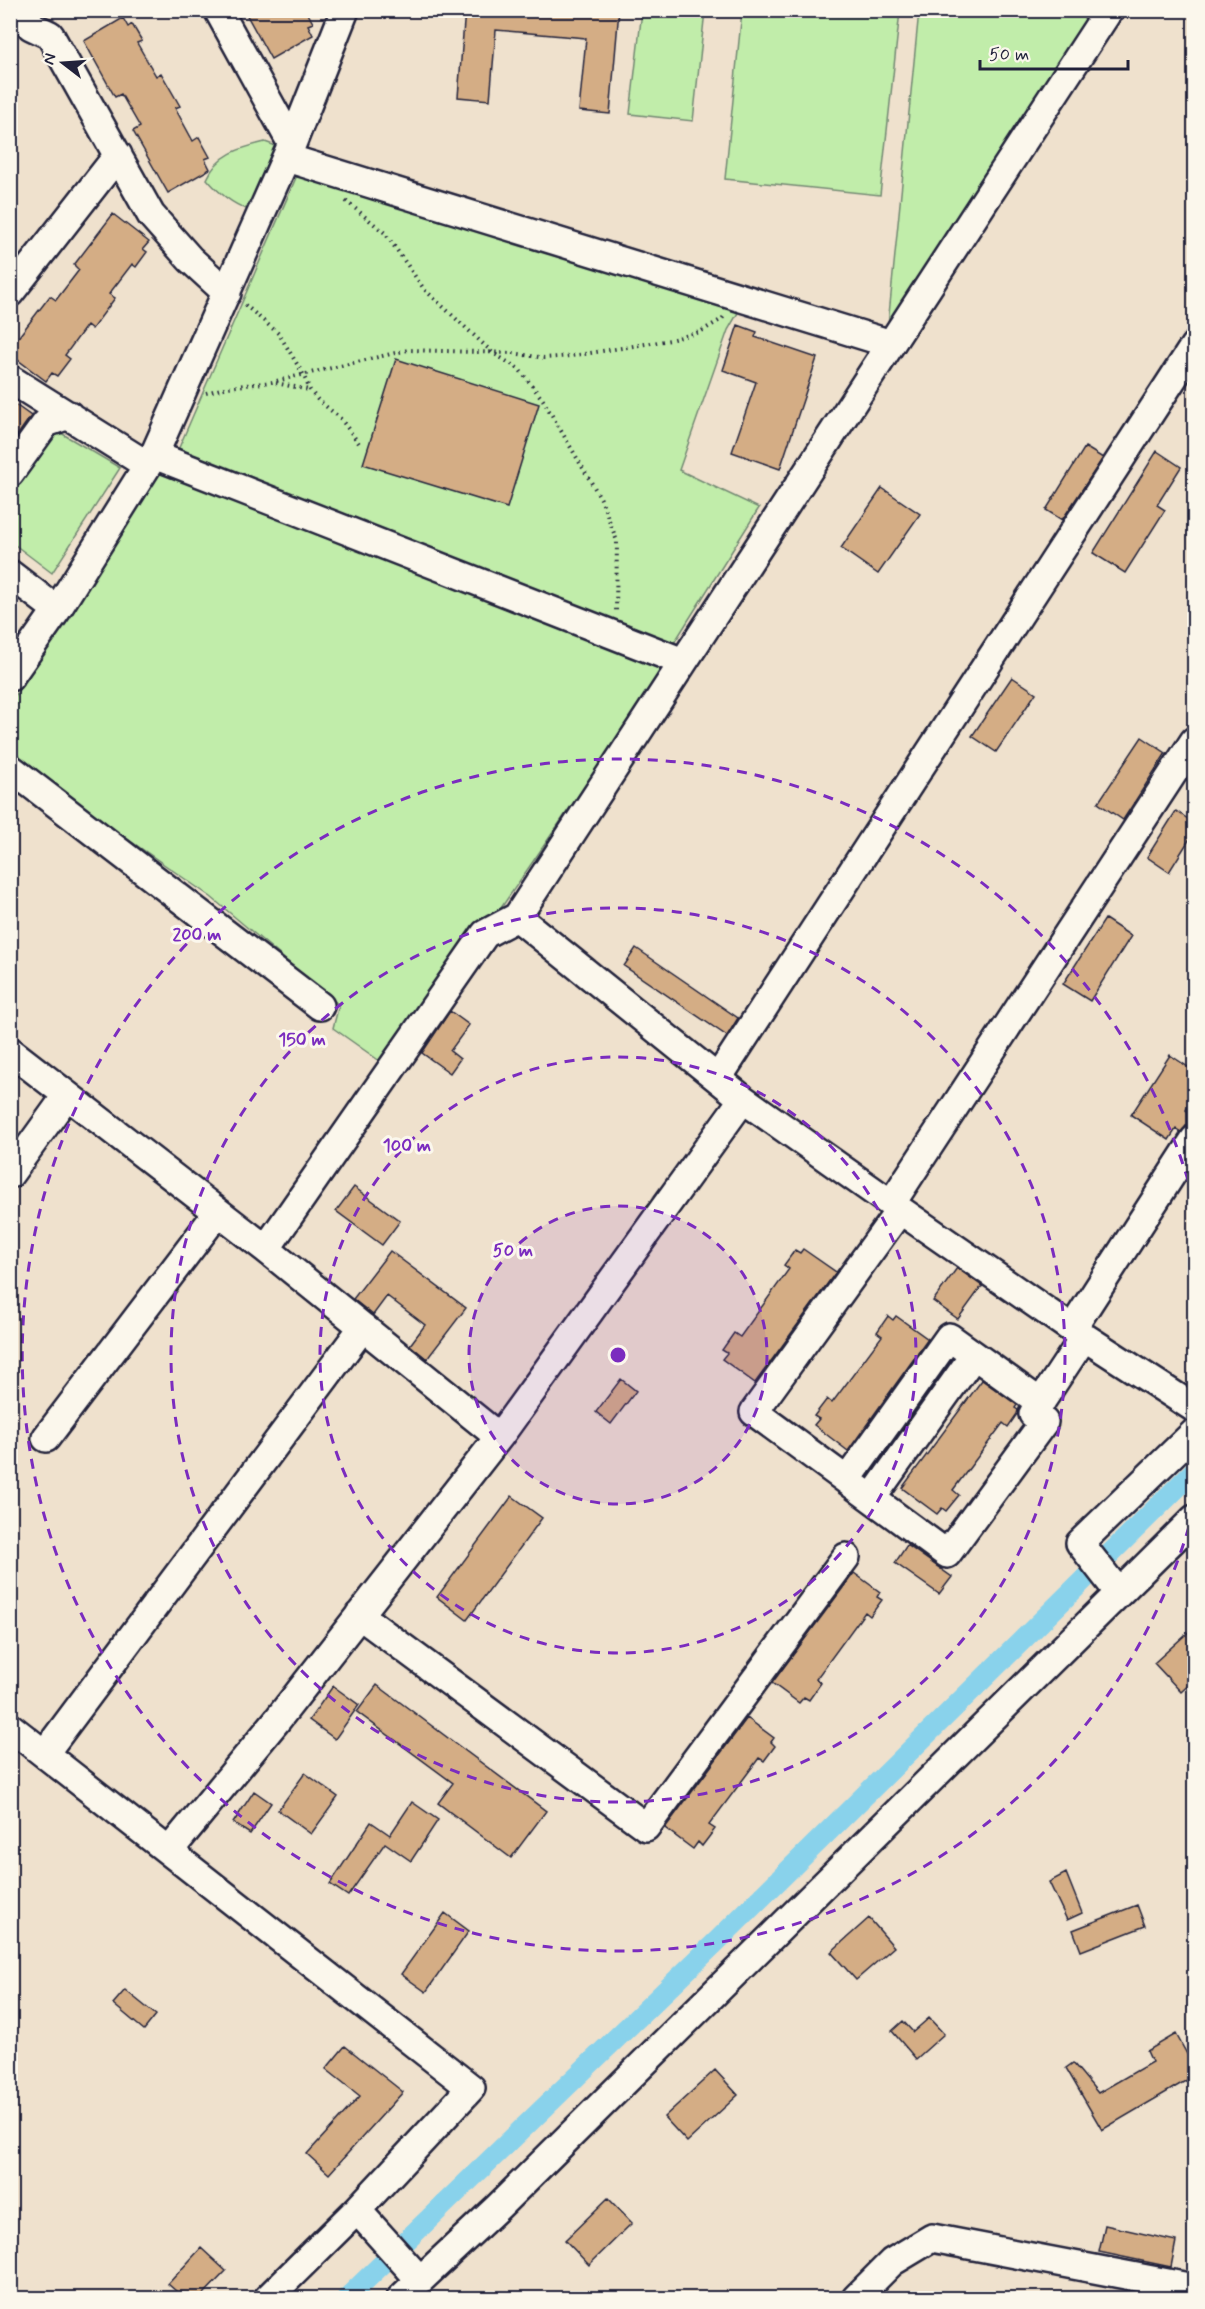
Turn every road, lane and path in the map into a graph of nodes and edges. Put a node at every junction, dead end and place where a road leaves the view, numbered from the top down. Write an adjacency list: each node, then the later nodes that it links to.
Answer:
1 (24, 10): 6 (street)
2 (218, 10): 5 (street)
3 (1109, 10): 11 (street)
4 (340, 15): 5 (street)
5 (289, 151): 7 (street); 9 (street)
6 (118, 155): 8 (street); 9 (street)
7 (323, 169): 10 (street); 13 (path)
8 (10, 293)
9 (226, 293): 14 (path); 18 (street)
10 (738, 297): 11 (street); 13 (path)
11 (891, 344): 26 (street)
12 (1194, 346): 33 (street)
13 (494, 353): 14 (path); 25 (path)
14 (303, 374): 16 (path); 17 (path)
15 (10, 378): 19 (street)
16 (272, 382): 17 (path); 18 (path)
17 (310, 390): 20 (path)
18 (179, 400): 21 (street)
19 (69, 415): 21 (street); 22 (street)
20 (361, 446)
21 (151, 460): 24 (street); 25 (street)
22 (10, 473)
23 (10, 574): 24 (street)
24 (57, 610): 27 (street)
25 (623, 639): 26 (street)
26 (683, 662): 30 (street)
27 (10, 677)
28 (1194, 741): 38 (street)
29 (10, 768): 31 (street)
30 (517, 918): 33 (street); 40 (street)
31 (320, 1006)
32 (10, 1051): 34 (street)
33 (718, 1078): 35 (street)
34 (67, 1095): 37 (street); 39 (street)
35 (743, 1099): 38 (street); 47 (street)
36 (1194, 1140): 42 (street)
37 (10, 1174)
38 (896, 1207): 42 (street); 49 (street)
39 (218, 1212): 40 (street); 48 (street)
40 (266, 1249): 41 (street)
41 (363, 1327): 47 (street); 56 (street)
42 (1078, 1333): 44 (street); 45 (street)
43 (974, 1354): 44 (street); 49 (street); 50 (street)
44 (1041, 1403): 50 (street)
45 (1194, 1408)
46 (1194, 1433): 53 (street)
47 (499, 1437): 54 (street)
48 (46, 1438)
49 (847, 1480): 50 (street)
50 (872, 1498)
51 (1190, 1527): 53 (street)
52 (836, 1557): 54 (street)
53 (1119, 1593): 59 (street)
54 (359, 1615): 57 (street)
55 (10, 1727): 56 (street)
56 (45, 1753): 57 (street)
57 (170, 1851): 58 (street)
58 (357, 2210): 59 (street); 61 (street)
59 (420, 2280): 62 (street)
60 (1194, 2288): 63 (street)
61 (268, 2298)
62 (401, 2298)
63 (856, 2298)

